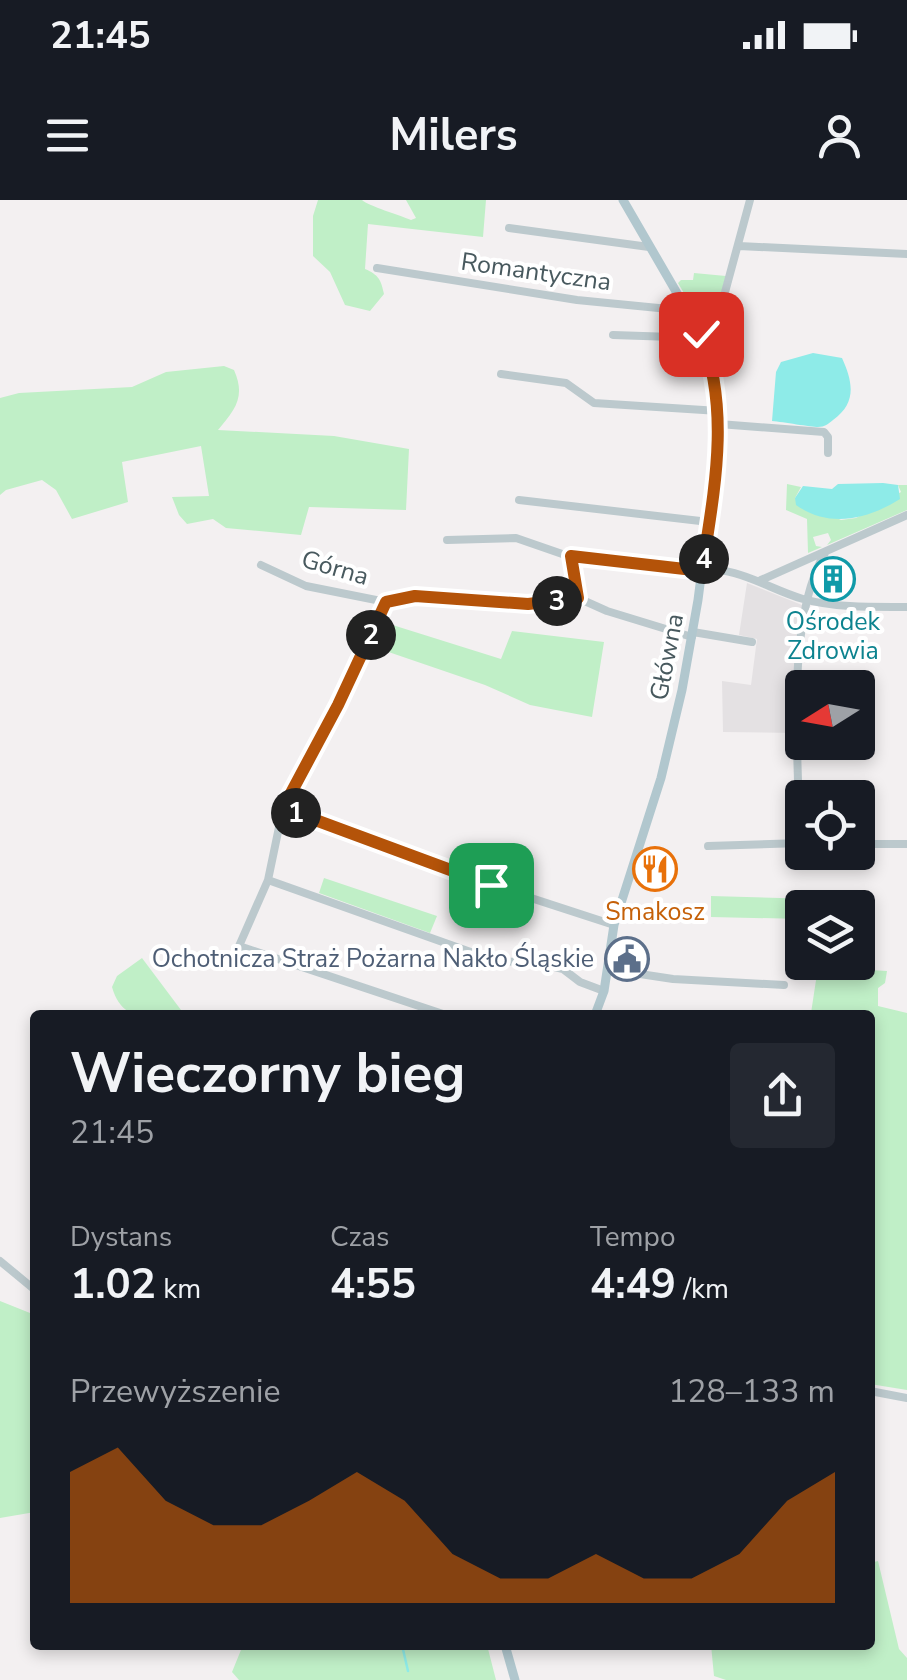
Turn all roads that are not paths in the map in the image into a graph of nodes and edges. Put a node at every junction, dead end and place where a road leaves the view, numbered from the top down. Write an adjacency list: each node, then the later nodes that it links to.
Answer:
1 (623, 200): 5 (main road, Główna)
2 (750, 200): 4 (street)
3 (510, 228): 5 (street)
4 (739, 246): 6 (street); 10 (street)
5 (650, 247): 8 (main road, Główna)
6 (907, 254)
7 (378, 268): 8 (street, Romantyczna)
8 (689, 311): 10 (main road, Główna)
9 (613, 334): 10 (street)
10 (703, 338): 12 (main road, Główna)
11 (501, 374): 12 (street)
12 (720, 411): 13 (main road, Główna)
13 (719, 424): 14 (street); 17 (main road, Główna)
14 (828, 453)
15 (519, 500): 17 (street)
16 (907, 515): 19 (street)
17 (709, 522): 22 (main road, Główna)
18 (447, 540): 20 (street)
19 (825, 553): 23 (street); 25 (street)
20 (571, 556): 22 (street); 24 (street)
21 (261, 565): 26 (street, Górna)
22 (702, 571): 23 (street); 28 (main road, Główna)
23 (761, 580): 25 (street)
24 (578, 598): 26 (street, Górna); 28 (street, Górna)
25 (807, 600): 27 (street); 30 (street)
26 (386, 602): 31 (street)
27 (907, 607)
28 (693, 635): 29 (street, Górna); 37 (main road, Główna)
29 (752, 642)
30 (800, 780)
31 (283, 808): 36 (street); 37 (street)
32 (785, 844): 35 (street)
33 (875, 844): 34 (street)
34 (907, 844)
35 (708, 846)
36 (268, 880): 40 (street); 41 (street)
37 (614, 925): 38 (main road, Główna)
38 (607, 969): 39 (street); 40 (main road, Główna)
39 (784, 985)
40 (604, 991): 42 (main road, Główna)
41 (431, 1010)
42 (598, 1010)
43 (0, 1261): 44 (street)
44 (30, 1286)
45 (875, 1392): 46 (street)
46 (907, 1398)
47 (506, 1650): 48 (main road)
48 (515, 1680)

